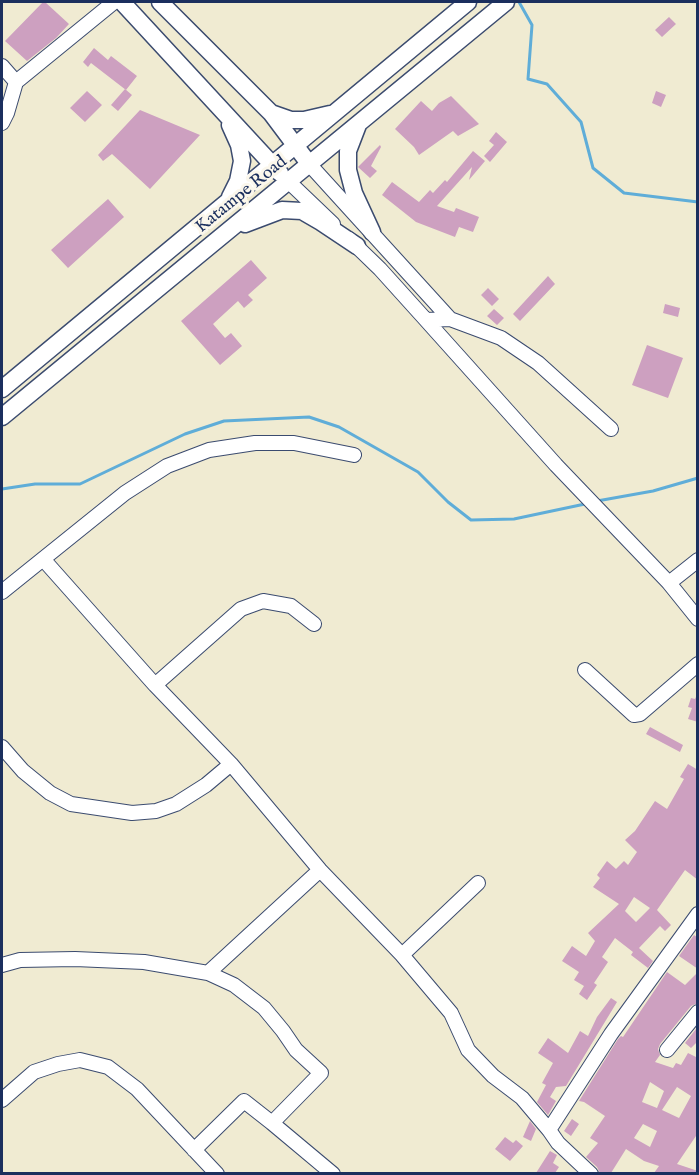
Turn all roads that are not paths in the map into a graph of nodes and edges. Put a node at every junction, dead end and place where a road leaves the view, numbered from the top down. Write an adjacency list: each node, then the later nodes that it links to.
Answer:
1 (114, 2): 7 (street)
2 (122, 2): 8 (main road)
3 (160, 2): 9 (main road)
4 (468, 2): 10 (main road, Katampe Road)
5 (506, 2): 12 (main road, Katampe Road)
6 (2, 66): 7 (street)
7 (16, 82): 11 (street)
8 (218, 104): 14 (main road); 17 (main road)
9 (271, 113): 10 (main road); 13 (main road)
10 (334, 113): 13 (main road, Katampe Road)
11 (2, 123)
12 (358, 124): 15 (main road, Katampe Road); 19 (main road)
13 (295, 146): 14 (main road, Katampe Road); 15 (main road)
14 (273, 165): 16 (main road); 17 (main road, Katampe Road)
15 (310, 165): 16 (main road, Katampe Road); 19 (street)
16 (289, 182): 18 (main road, Katampe Road); 20 (street)
17 (227, 203): 23 (main road, Katampe Road)
18 (230, 230): 20 (main road); 24 (main road, Katampe Road)
19 (372, 232): 21 (street)
20 (357, 246): 22 (street)
21 (450, 319): 22 (street); 25 (street)
22 (426, 320): 29 (street)
23 (2, 389)
24 (2, 417)
25 (611, 429)
26 (354, 455): 27 (street)
27 (43, 559): 30 (street); 35 (street)
28 (698, 560): 29 (street)
29 (669, 583): 31 (street)
30 (2, 592)
31 (698, 619)
32 (314, 624): 35 (street)
33 (698, 664): 34 (street)
34 (585, 670)
35 (155, 685): 37 (street)
36 (2, 747): 37 (street)
37 (231, 764): 38 (street)
38 (320, 870): 41 (street); 43 (street)
39 (478, 884): 41 (street)
40 (698, 914): 48 (street)
41 (402, 955): 48 (street)
42 (2, 965): 43 (street)
43 (208, 973): 47 (street)
44 (698, 1012): 45 (street)
45 (668, 1050)
46 (2, 1100): 49 (street)
47 (272, 1123): 49 (street); 51 (street)
48 (549, 1130): 52 (street)
49 (194, 1150): 50 (street)
50 (217, 1173)
51 (333, 1173)
52 (591, 1173)

